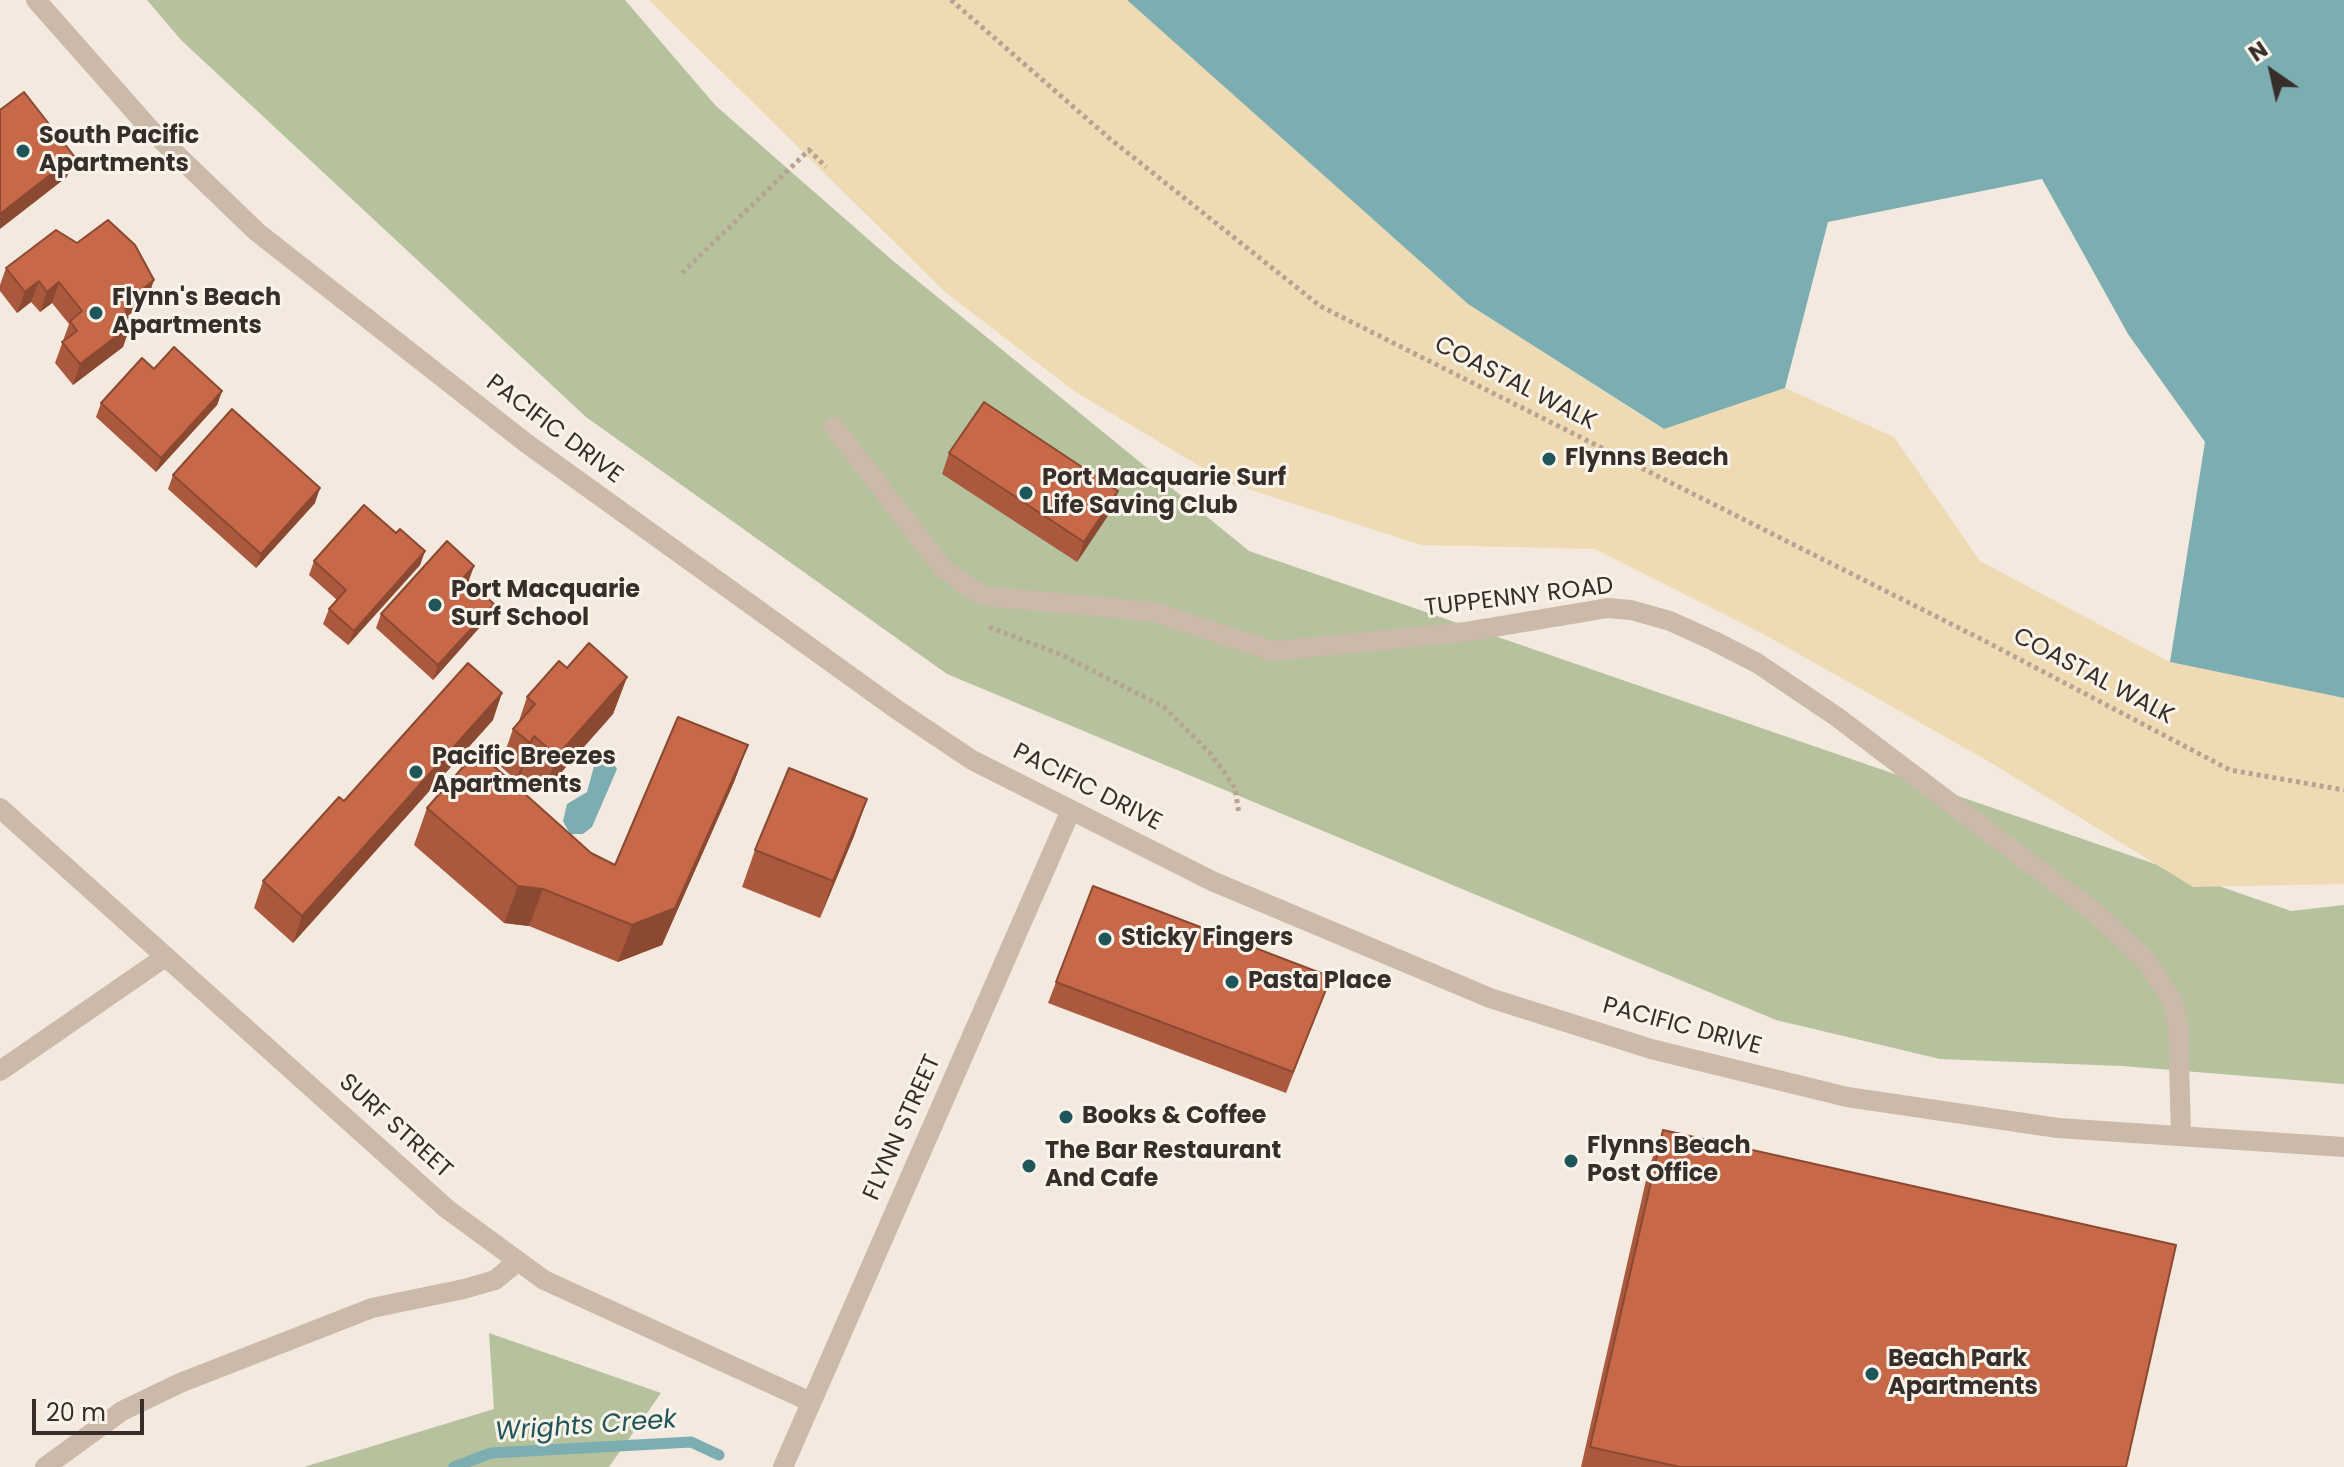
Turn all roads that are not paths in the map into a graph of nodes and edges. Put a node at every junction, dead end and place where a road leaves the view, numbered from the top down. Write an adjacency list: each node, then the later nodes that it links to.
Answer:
1 (36, 0): 4 (street, PACIFIC DRIVE)
2 (834, 427): 7 (street, TUPPENNY ROAD)
3 (0, 808): 5 (street, SURF STREET)
4 (1071, 810): 7 (street, PACIFIC DRIVE); 10 (street, FLYNN STREET)
5 (165, 957): 6 (street); 9 (street, SURF STREET)
6 (0, 1071)
7 (2181, 1135): 8 (street, PACIFIC DRIVE)
8 (2344, 1147)
9 (517, 1262): 10 (street, SURF STREET); 11 (street)
10 (811, 1402): 12 (street, FLYNN STREET)
11 (45, 1467)
12 (783, 1467)

